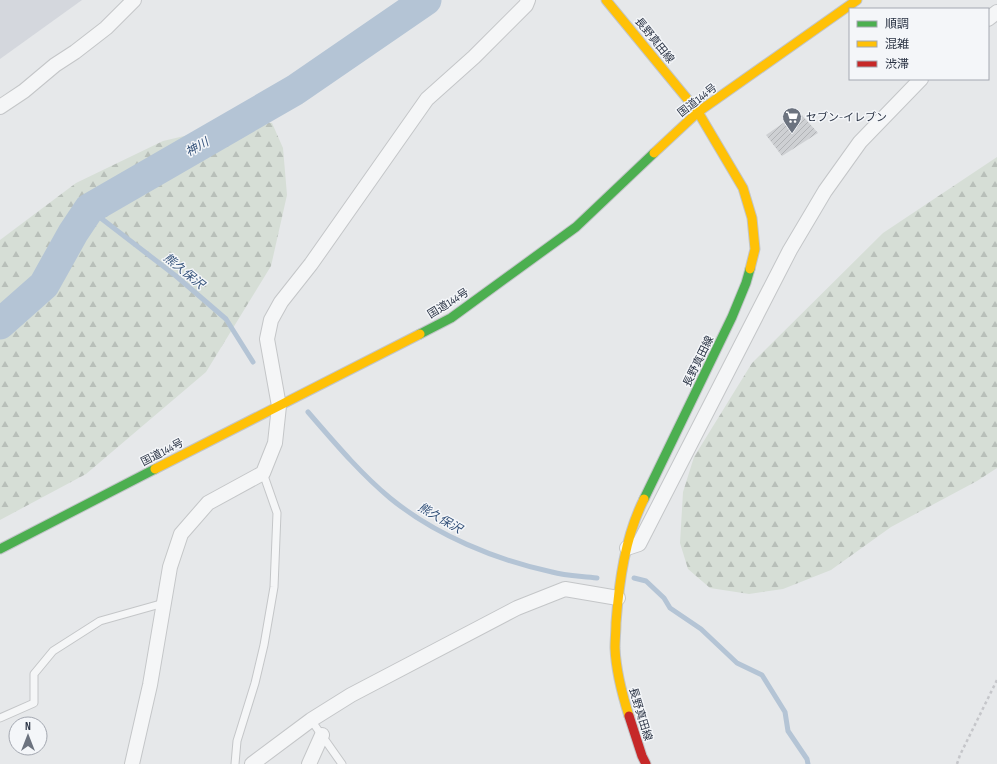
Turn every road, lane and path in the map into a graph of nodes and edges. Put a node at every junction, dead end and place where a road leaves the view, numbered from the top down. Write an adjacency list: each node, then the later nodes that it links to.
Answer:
1 (134, 0): 8 (street)
2 (528, 0): 10 (street)
3 (606, 0): 9 (main road, 長野真田線)
4 (857, 0): 9 (main road, 国道144号)
5 (997, 12): 6 (street)
6 (989, 18)
7 (920, 80): 12 (street)
8 (0, 108)
9 (698, 112): 10 (main road, 国道144号); 12 (main road, 長野真田線)
10 (279, 406): 11 (street); 13 (main road, 国道144号)
11 (263, 473): 15 (street); 21 (lane)
12 (626, 548): 14 (main road, 長野真田線)
13 (0, 549)
14 (618, 598): 18 (street); 25 (main road, 長野真田線)
15 (164, 603): 17 (lane); 20 (street)
16 (997, 680): 26 (path)
17 (0, 718)
18 (311, 720): 19 (lane); 22 (street)
19 (322, 735): 23 (street); 24 (lane)
20 (132, 764)
21 (235, 764)
22 (252, 764)
23 (309, 764)
24 (342, 764)
25 (646, 764)
26 (957, 764)

